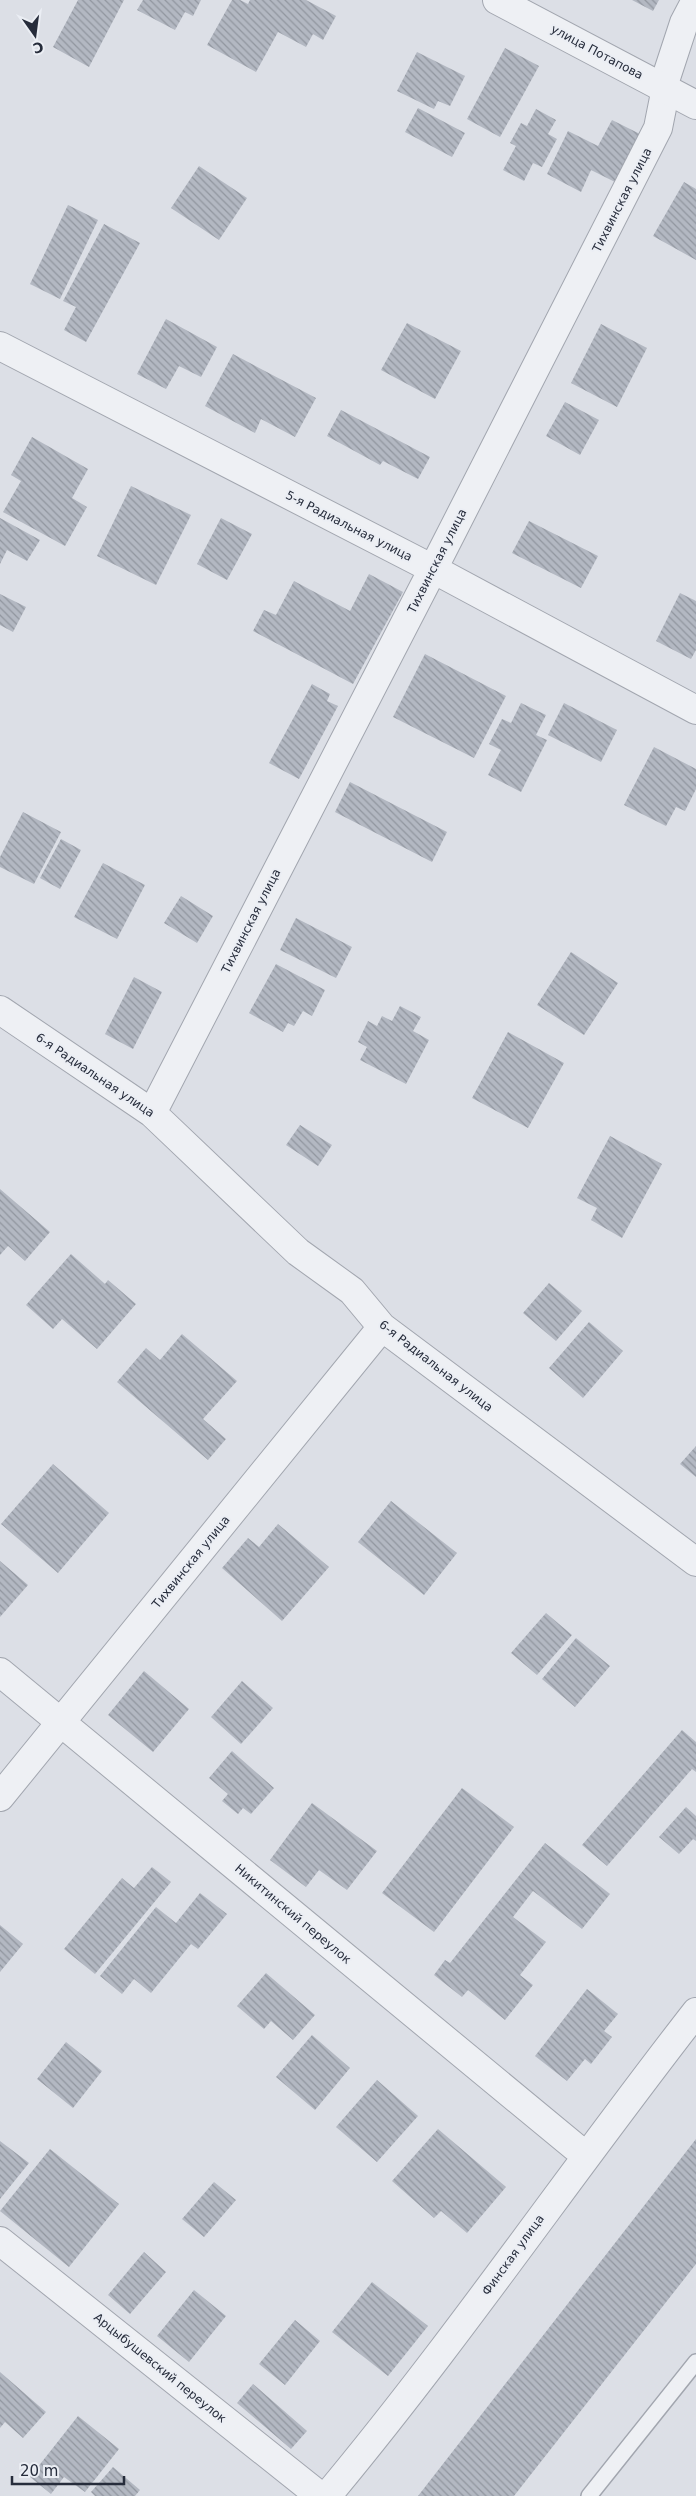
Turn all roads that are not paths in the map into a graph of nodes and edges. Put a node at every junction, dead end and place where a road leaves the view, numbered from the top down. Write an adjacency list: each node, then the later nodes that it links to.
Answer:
1 (497, 0): 3 (street, улица Потапова)
2 (696, 0): 3 (street, Тихвинская улица)
3 (663, 87): 4 (street, улица Потапова); 6 (street, Тихвинская улица)
4 (696, 105)
5 (0, 346): 6 (street, 5-я Радиальная улица)
6 (433, 569): 7 (street, 5-я Радиальная улица); 9 (street, Тихвинская улица)
7 (696, 710)
8 (0, 1010): 9 (street, 6-я Радиальная улица)
9 (152, 1112): 10 (street, 6-я Радиальная улица)
10 (382, 1327): 11 (street, 6-я Радиальная улица); 13 (street, Тихвинская улица)
11 (696, 1562)
12 (0, 1672): 13 (street, Никитинский переулок)
13 (61, 1722): 14 (street, Тихвинская улица); 16 (street, Никитинский переулок)
14 (0, 1797)
15 (696, 2012): 16 (street, Финская улица)
16 (586, 2156): 20 (street, Финская улица)
17 (0, 2241): 19 (street, Арцыбушевский переулок)
18 (696, 2362): 21 (lane)
19 (320, 2496)
20 (327, 2496)
21 (589, 2496)

